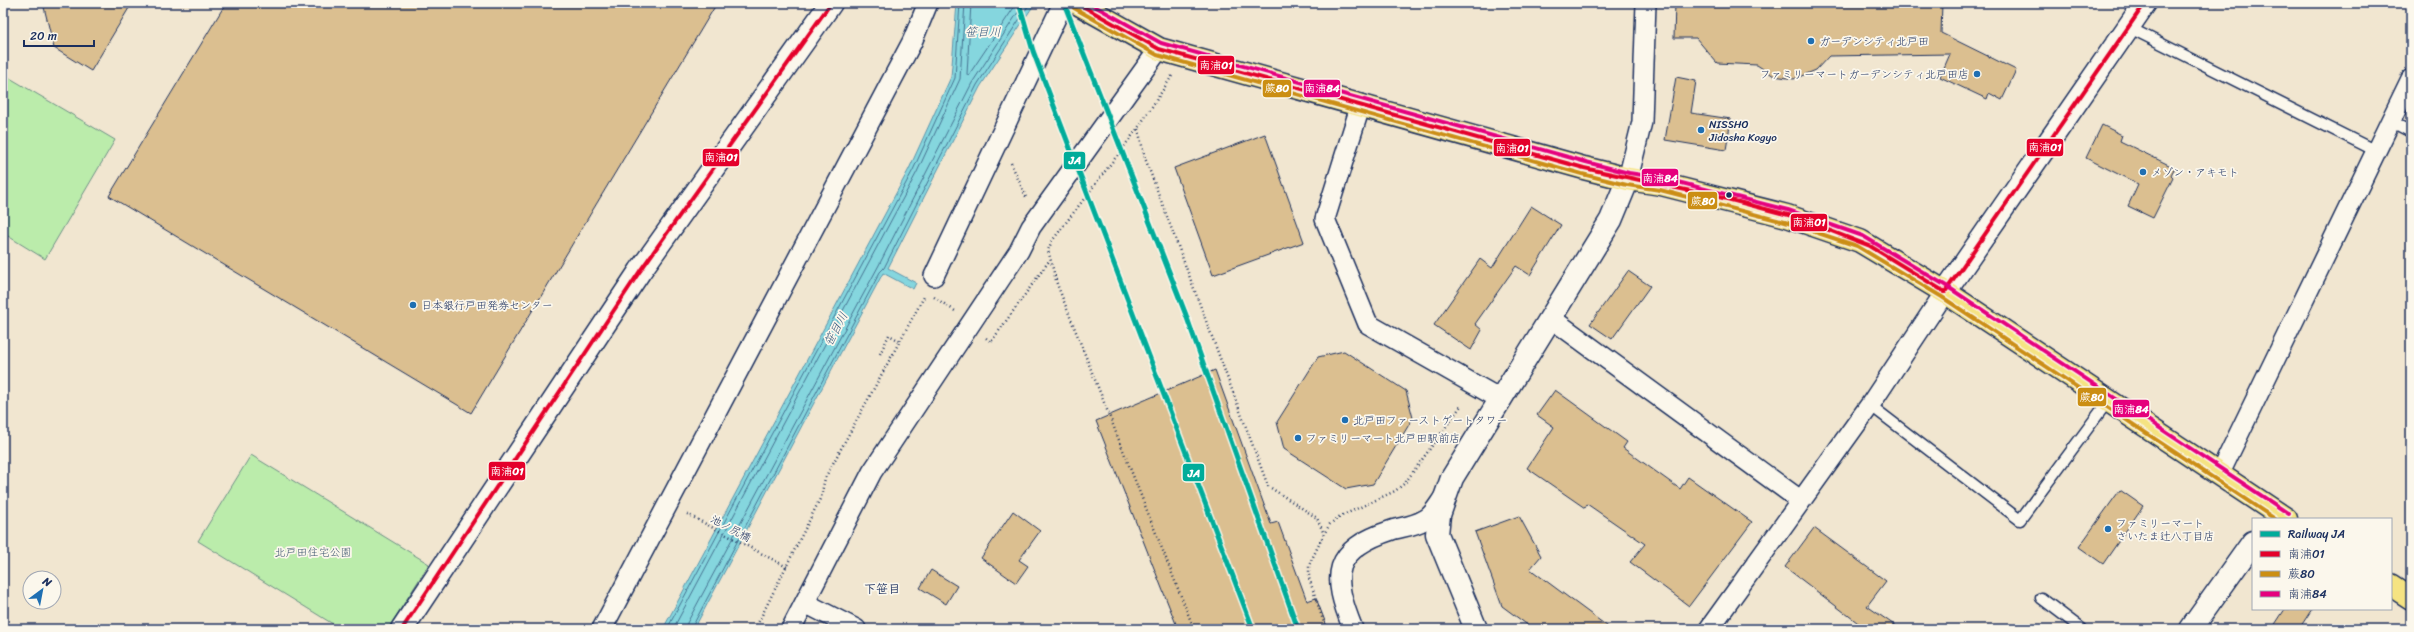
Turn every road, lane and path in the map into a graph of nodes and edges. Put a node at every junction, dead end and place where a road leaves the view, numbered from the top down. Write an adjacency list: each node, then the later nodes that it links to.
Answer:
1 (831, 3): 42 (street)
2 (928, 3): 43 (street)
3 (1063, 3): 15 (street)
4 (1077, 3): 8 (main road)
5 (1646, 3): 17 (street)
6 (2145, 3): 7 (street)
7 (2130, 28): 16 (lane); 21 (street)
8 (1159, 49): 11 (main road); 23 (street)
9 (1175, 72): 13 (path)
10 (2411, 79): 12 (street)
11 (1361, 104): 17 (main road); 26 (street)
12 (2390, 121): 14 (lane); 16 (street)
13 (1138, 128): 19 (path); 35 (path)
14 (2411, 132)
15 (999, 138): 18 (path); 20 (street)
16 (2376, 151): 30 (street)
17 (1628, 179): 21 (main road); 22 (street)
18 (1027, 199)
19 (1049, 261): 23 (path); 47 (path)
20 (934, 276)
21 (1945, 292): 27 (main road); 28 (street)
22 (1552, 319): 26 (street); 32 (street)
23 (970, 324): 24 (path); 41 (street)
24 (900, 341): 25 (path); 37 (path)
25 (880, 354)
26 (1500, 399): 31 (street)
27 (2108, 401): 28 (lane); 30 (main road)
28 (1870, 405): 32 (street)
29 (1461, 406): 35 (path)
30 (2218, 475): 34 (main road)
31 (1445, 496): 49 (street); 50 (street)
32 (1800, 500): 51 (street)
33 (680, 510): 37 (path, 池ノ尻橋)
34 (2277, 516)
35 (1324, 534): 48 (path)
36 (2252, 543): 53 (street)
37 (787, 568): 44 (path)
38 (2392, 586): 40 (main road)
39 (2040, 598): 52 (lane)
40 (2411, 598)
41 (805, 603): 45 (street); 46 (street)
42 (402, 629)
43 (602, 629)
44 (755, 629)
45 (791, 629)
46 (856, 629)
47 (1194, 629)
48 (1326, 629)
49 (1353, 629)
50 (1476, 629)
51 (1709, 629)
52 (2082, 629)
53 (2192, 629)

